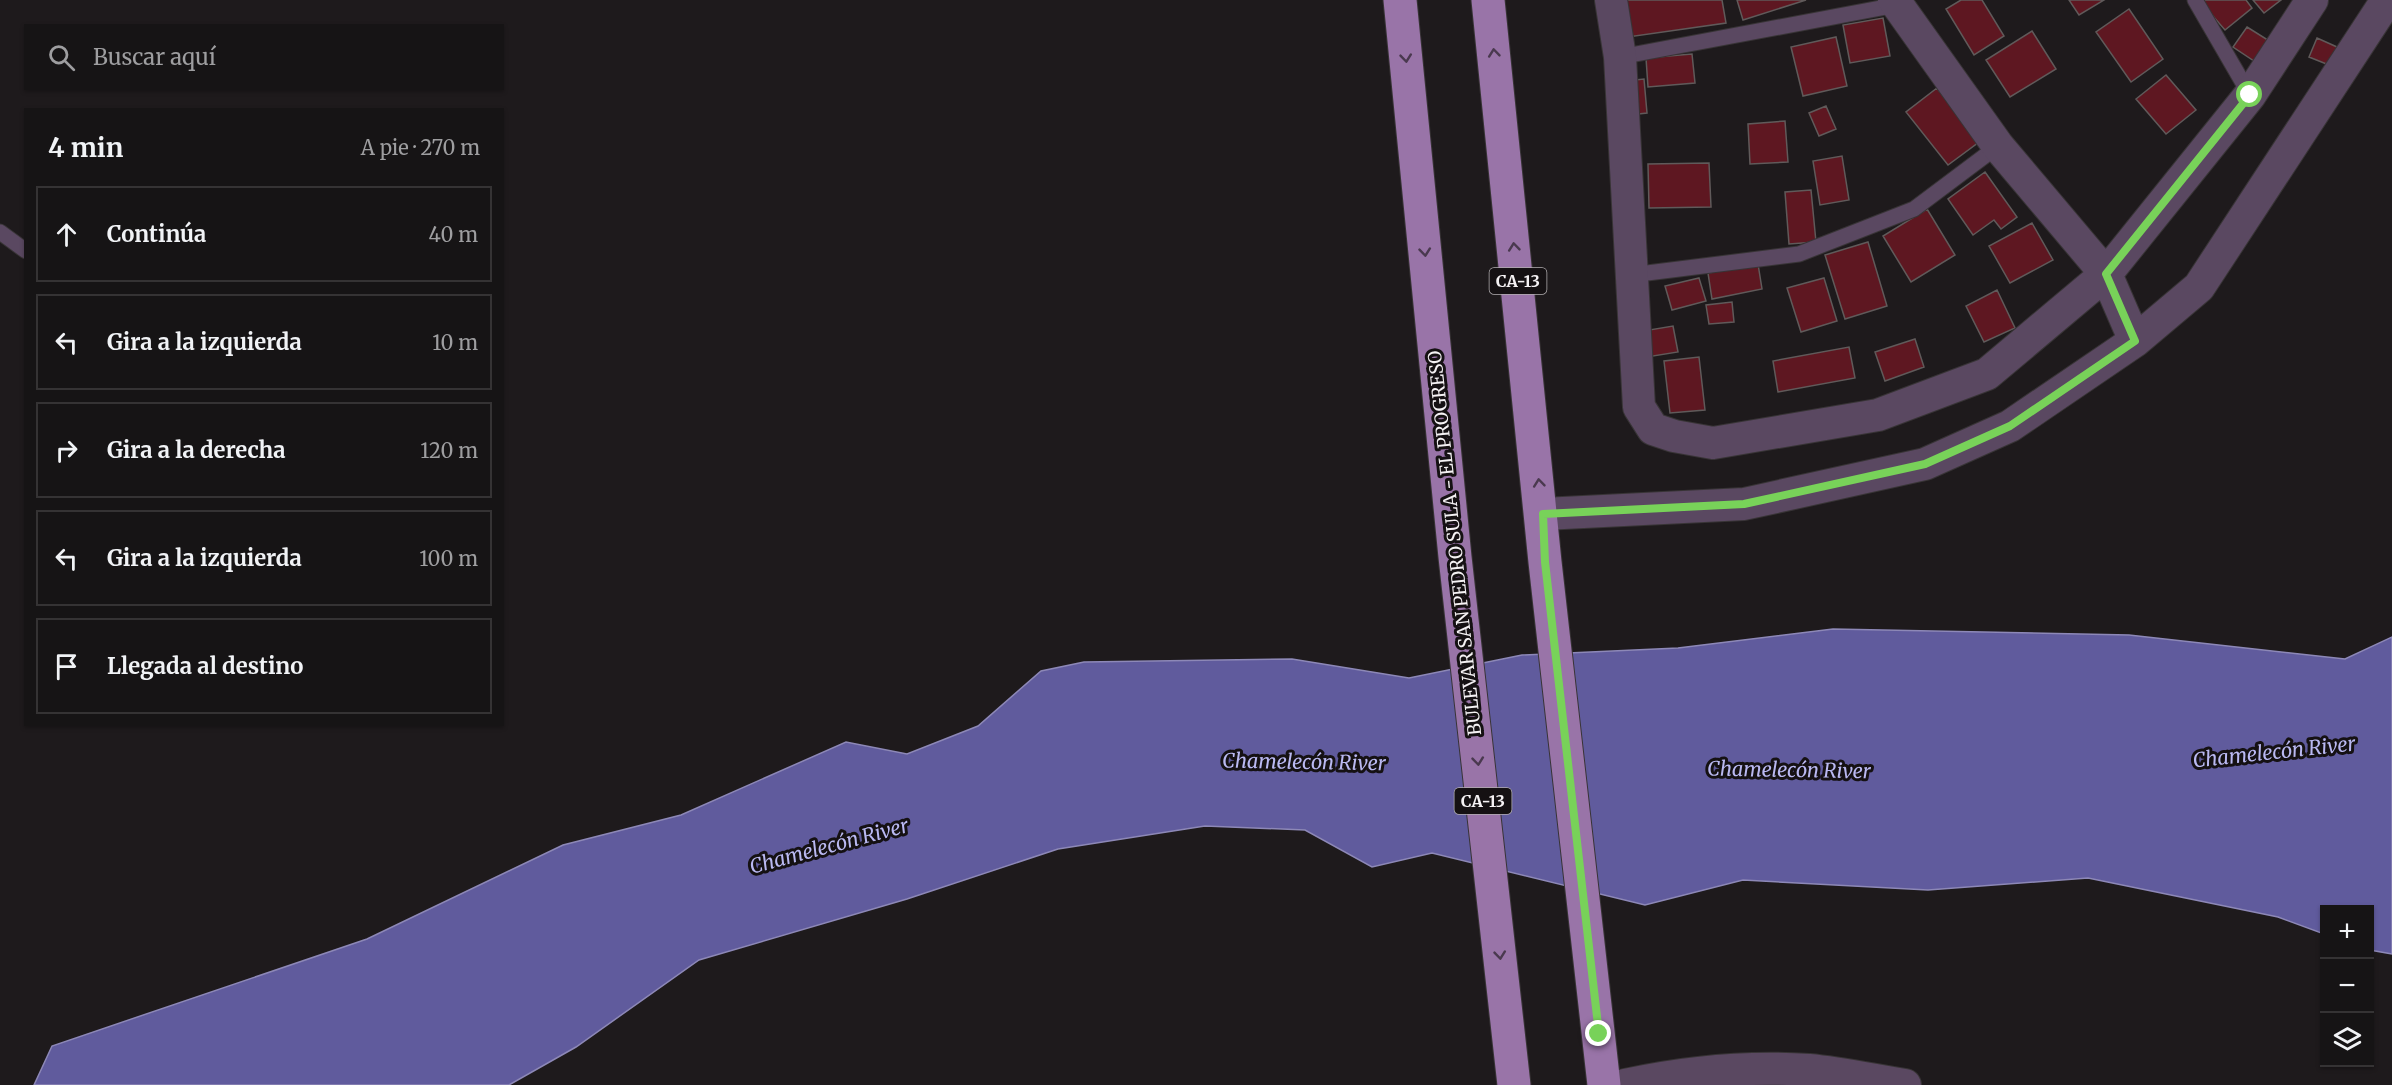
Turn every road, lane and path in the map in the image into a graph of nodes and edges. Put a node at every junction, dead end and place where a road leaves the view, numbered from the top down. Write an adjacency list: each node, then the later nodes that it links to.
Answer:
1 (1400, 0): 17 (main road, BULEVAR SAN PEDRO SULA - EL PROGRESO / CA-13, one-way to 17)
2 (1488, 0): 16 (main road, CA-13, one-way to 2)
3 (1611, 0): 8 (street)
4 (2195, 0): 9 (lane)
5 (2312, 0): 9 (street)
6 (2387, 0): 15 (street)
7 (1895, 3): 8 (lane); 10 (street)
8 (1620, 57): 14 (street)
9 (2250, 95): 13 (street)
10 (1998, 146): 13 (street); 14 (lane)
11 (0, 232): 12 (lane)
12 (24, 250)
13 (2106, 274): 14 (street); 15 (street)
14 (1630, 275)
15 (2135, 341): 16 (street)
16 (1543, 514): 18 (main road, CA-13)
17 (1514, 1085)
18 (1604, 1085)
19 (1625, 1085): 20 (street)
20 (1905, 1085)

